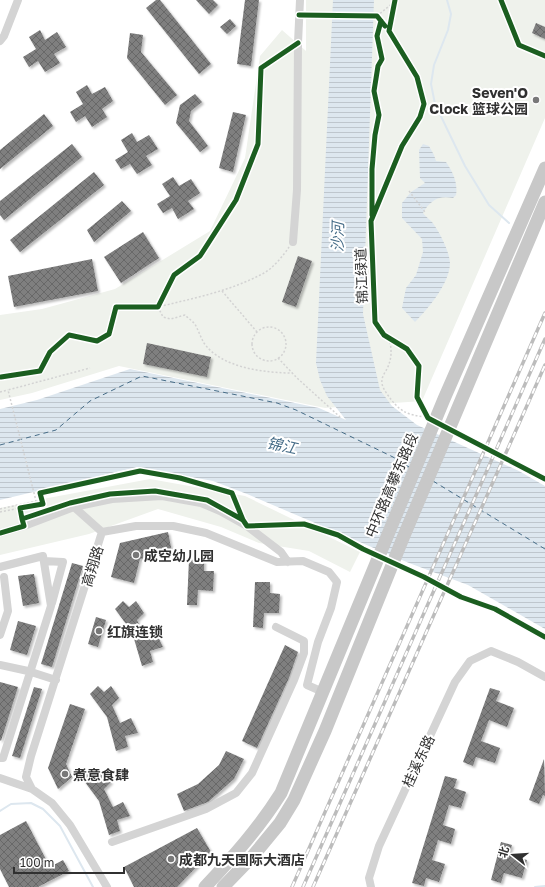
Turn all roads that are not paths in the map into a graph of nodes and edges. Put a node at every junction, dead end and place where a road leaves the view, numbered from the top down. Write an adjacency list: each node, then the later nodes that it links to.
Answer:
1 (18, 0): 3 (street)
2 (300, 0): 6 (street)
3 (0, 41)
4 (545, 168): 21 (main road, 中环路高攀东路段)
5 (545, 202): 28 (main road)
6 (292, 242)
7 (74, 507): 8 (street); 9 (street); 11 (street)
8 (102, 532): 11 (street, 高翔路); 20 (street, 高翔路)
9 (0, 533)
10 (44, 561): 12 (street); 14 (street); 14 (street)
11 (288, 562): 21 (street, 高翔路)
12 (0, 567)
13 (4, 577): 16 (street)
14 (51, 606): 18 (street)
15 (276, 627): 25 (street)
16 (0, 635)
17 (0, 665): 18 (street)
18 (30, 672): 20 (street); 22 (street)
19 (545, 677): 29 (street, 桂溪东路)
20 (56, 680): 24 (street, 高翔路)
21 (323, 692): 27 (main road, 中环路高攀东路段)
22 (0, 758)
23 (0, 778): 24 (street)
24 (32, 789): 26 (street)
25 (112, 842)
26 (108, 887)
27 (205, 887)
28 (223, 887)
29 (371, 887)

